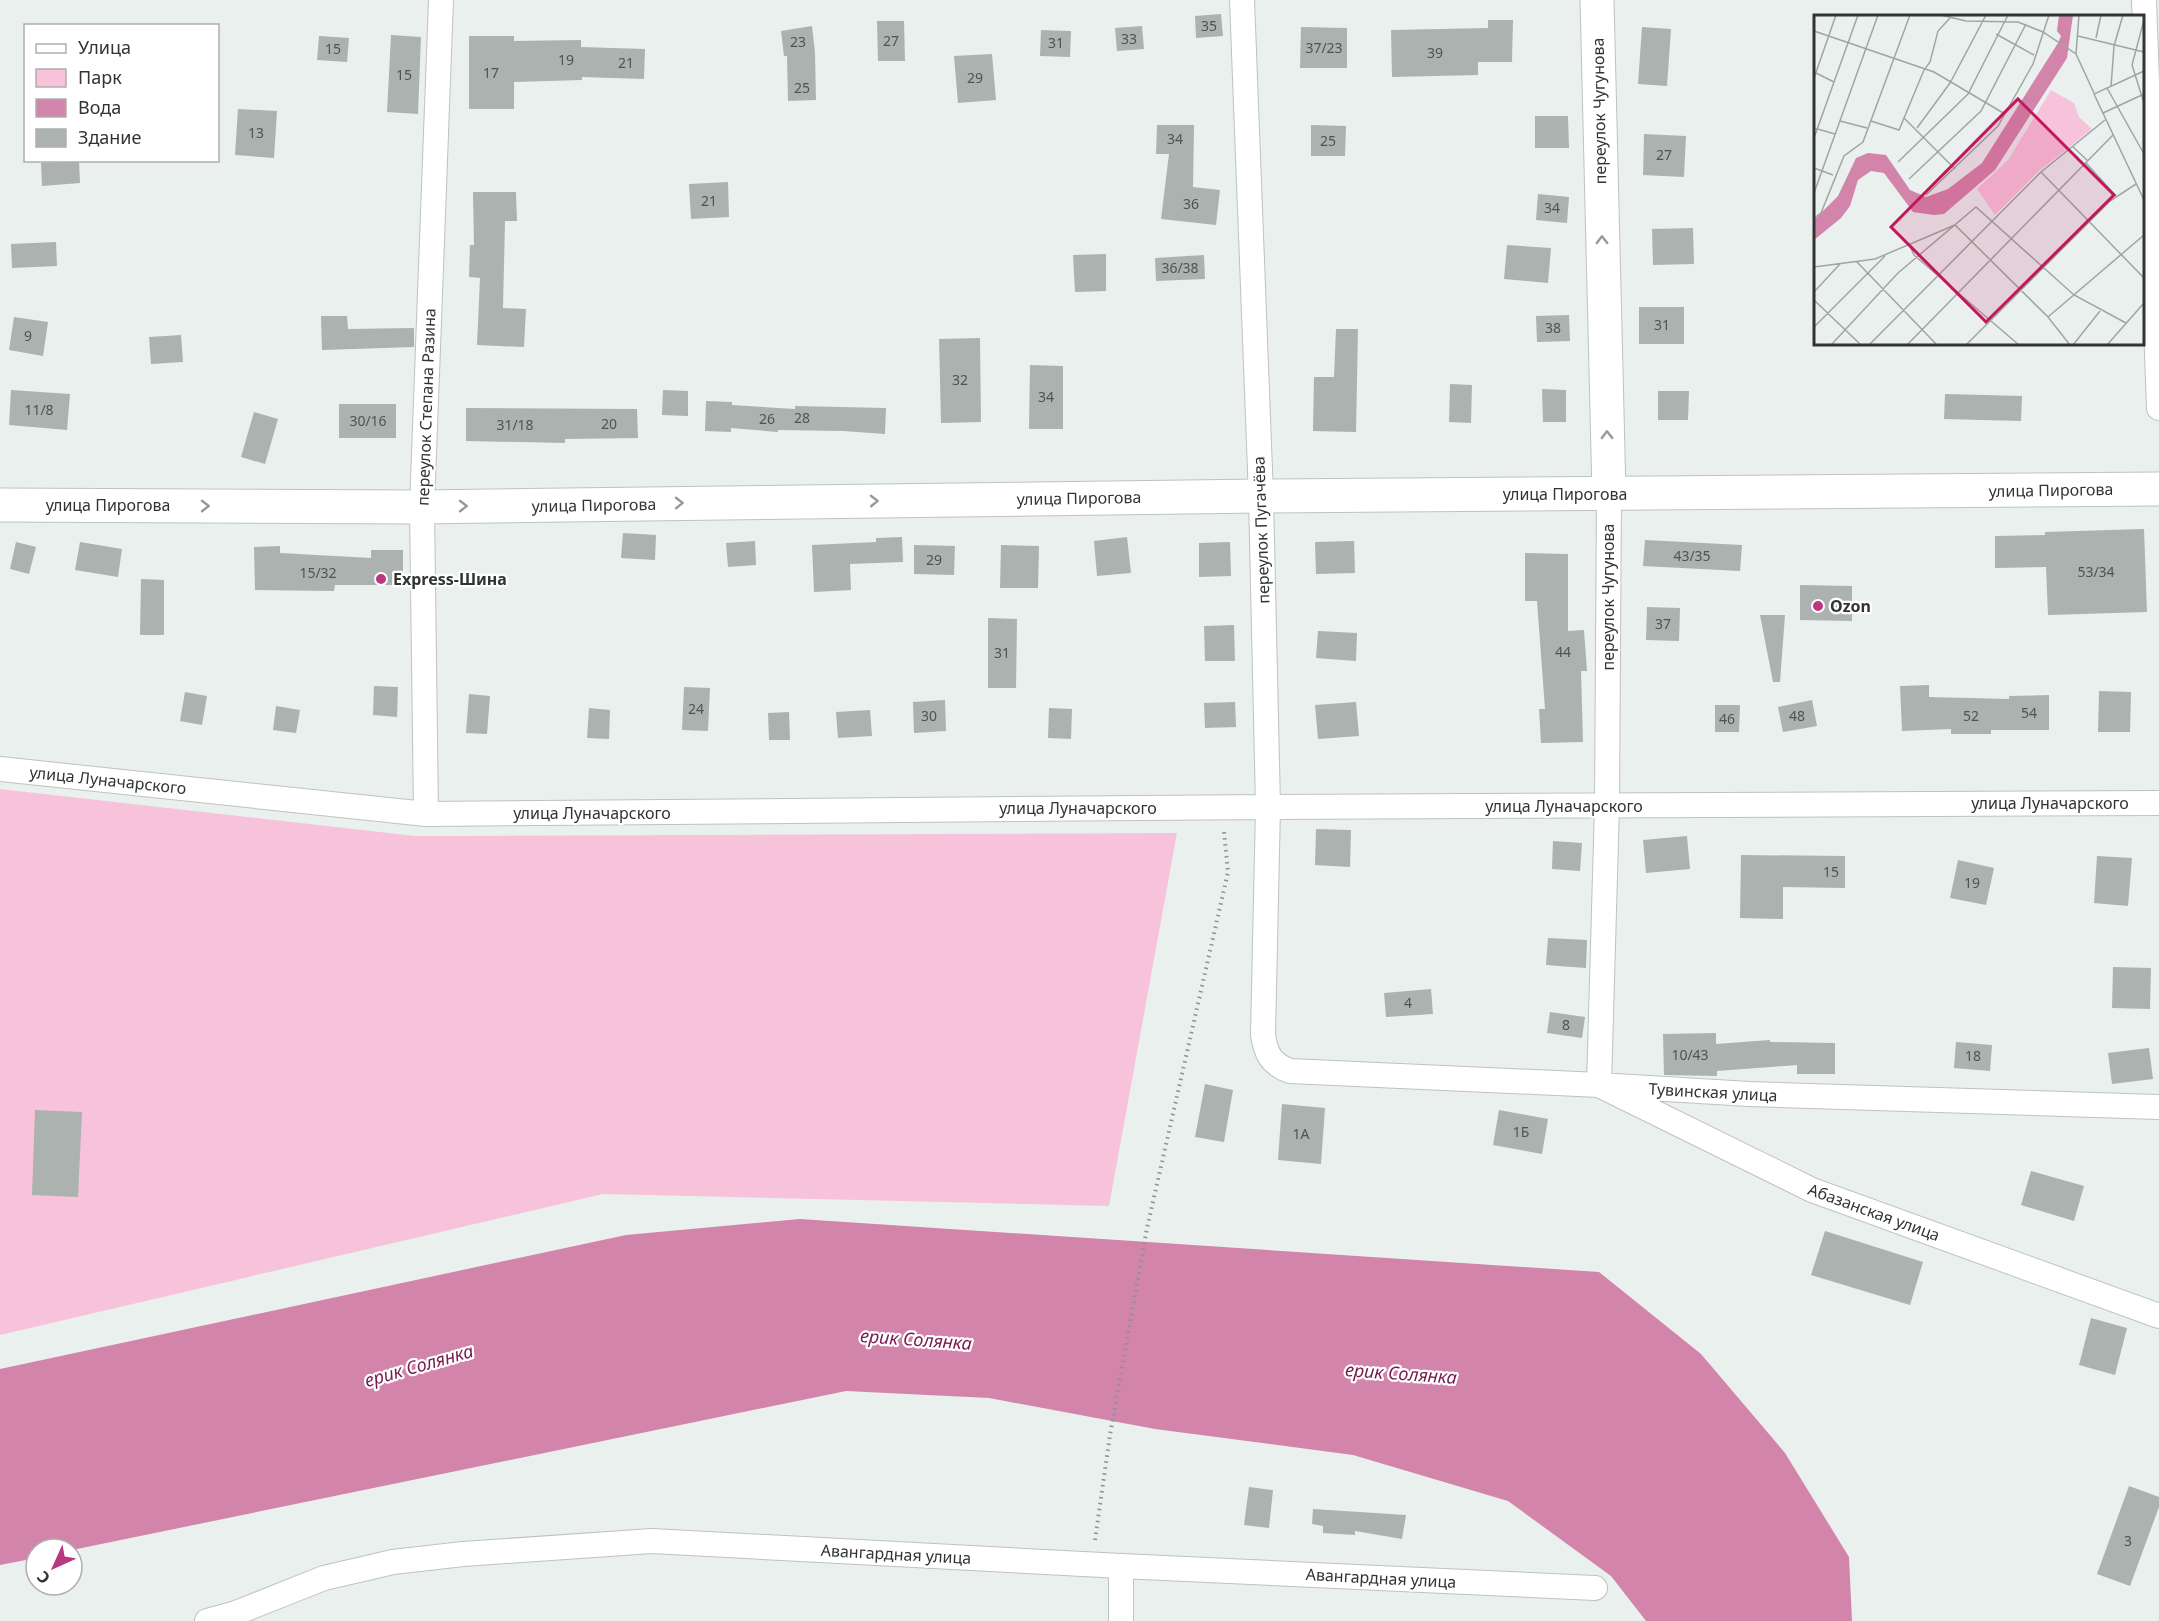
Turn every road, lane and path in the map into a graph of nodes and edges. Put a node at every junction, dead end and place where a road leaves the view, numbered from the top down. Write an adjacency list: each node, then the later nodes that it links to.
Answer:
1 (441, 0): 10 (street, переулок Степана Разина)
2 (1242, 0): 8 (street, переулок Пугачёва)
3 (1597, 0): 7 (main road, переулок Чугунова, one-way to 3)
4 (2144, 0): 5 (street)
5 (2159, 408)
6 (2159, 489): 7 (main road, улица Пирогова)
7 (1608, 494): 8 (main road, улица Пирогова); 13 (street, переулок Чугунова)
8 (1261, 496): 10 (main road, улица Пирогова, one-way to 8); 15 (street, переулок Пугачёва)
9 (0, 505): 10 (main road, улица Пирогова, one-way to 10)
10 (422, 507): 16 (street, переулок Степана Разина)
11 (0, 769): 16 (street, улица Луначарского)
12 (2159, 802): 13 (street, улица Луначарского)
13 (1607, 806): 15 (street, улица Луначарского); 18 (street, переулок Чугунова)
14 (1222, 807): 15 (street, улица Луначарского); 16 (street, улица Луначарского); 21 (path)
15 (1268, 807): 17 (street, переулок Пугачёва)
16 (426, 814)
17 (1270, 1060): 18 (street, Тувинская улица)
18 (1599, 1085): 19 (street, Тувинская улица); 20 (street, Абазанская улица)
19 (2159, 1107)
20 (2157, 1309)
21 (1092, 1564): 22 (street, Авангардная улица); 24 (street, Авангардная улица)
22 (1121, 1566): 23 (street, Авангардная улица); 26 (street)
23 (1595, 1588)
24 (237, 1617): 25 (street, Авангардная улица)
25 (207, 1621)
26 (1120, 1621)

